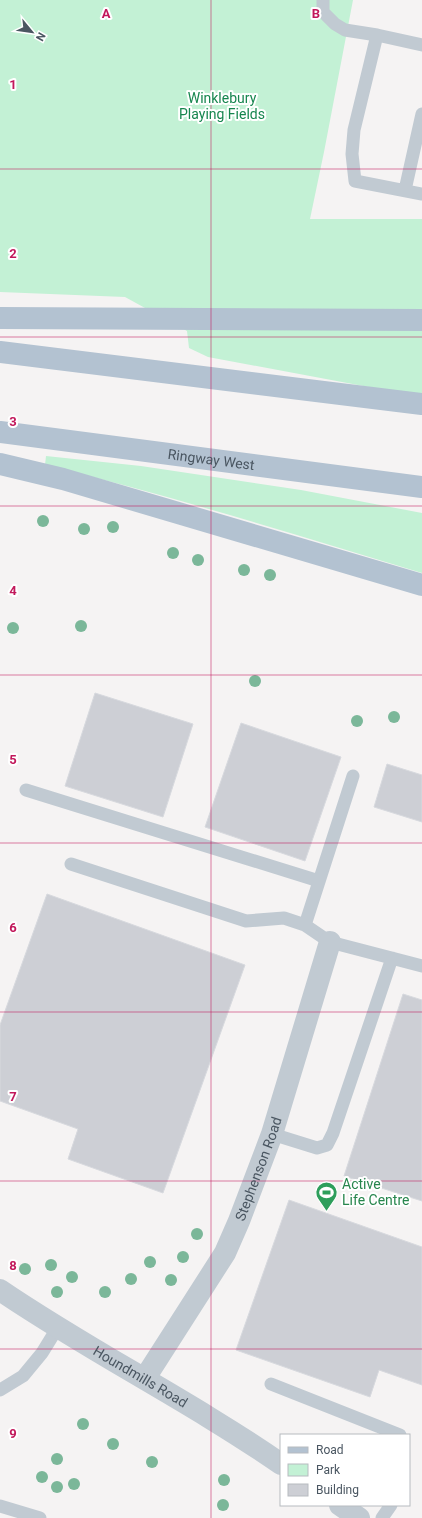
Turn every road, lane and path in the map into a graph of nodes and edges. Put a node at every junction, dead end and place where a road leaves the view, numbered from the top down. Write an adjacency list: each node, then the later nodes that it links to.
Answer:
1 (323, 0): 2 (lane)
2 (377, 35): 3 (lane); 5 (lane)
3 (422, 45)
4 (422, 114): 5 (lane)
5 (405, 190): 6 (lane)
6 (422, 194)
7 (0, 318): 8 (main road)
8 (422, 320)
9 (0, 352): 10 (main road)
10 (422, 404)
11 (0, 432): 13 (main road, Ringway West)
12 (0, 464): 14 (main road)
13 (422, 487)
14 (422, 585)
15 (353, 776): 18 (lane)
16 (26, 790): 18 (lane)
17 (70, 864): 19 (lane)
18 (318, 881): 19 (lane)
19 (305, 925): 20 (lane)
20 (330, 942): 21 (lane); 23 (street, Stephenson Road)
21 (392, 958): 22 (lane); 23 (lane)
22 (422, 966)
23 (272, 1134): 26 (street, Stephenson Road)
24 (0, 1290): 25 (street, Houndmills Road)
25 (58, 1327): 26 (street, Houndmills Road); 28 (lane)
26 (145, 1378): 30 (street, Houndmills Road)
27 (271, 1384): 29 (lane)
28 (0, 1390)
29 (397, 1434)
30 (280, 1463)
31 (0, 1506): 34 (lane)
32 (341, 1506): 35 (street)
33 (390, 1506): 36 (lane)
34 (40, 1518)
35 (359, 1518)
36 (382, 1518)

